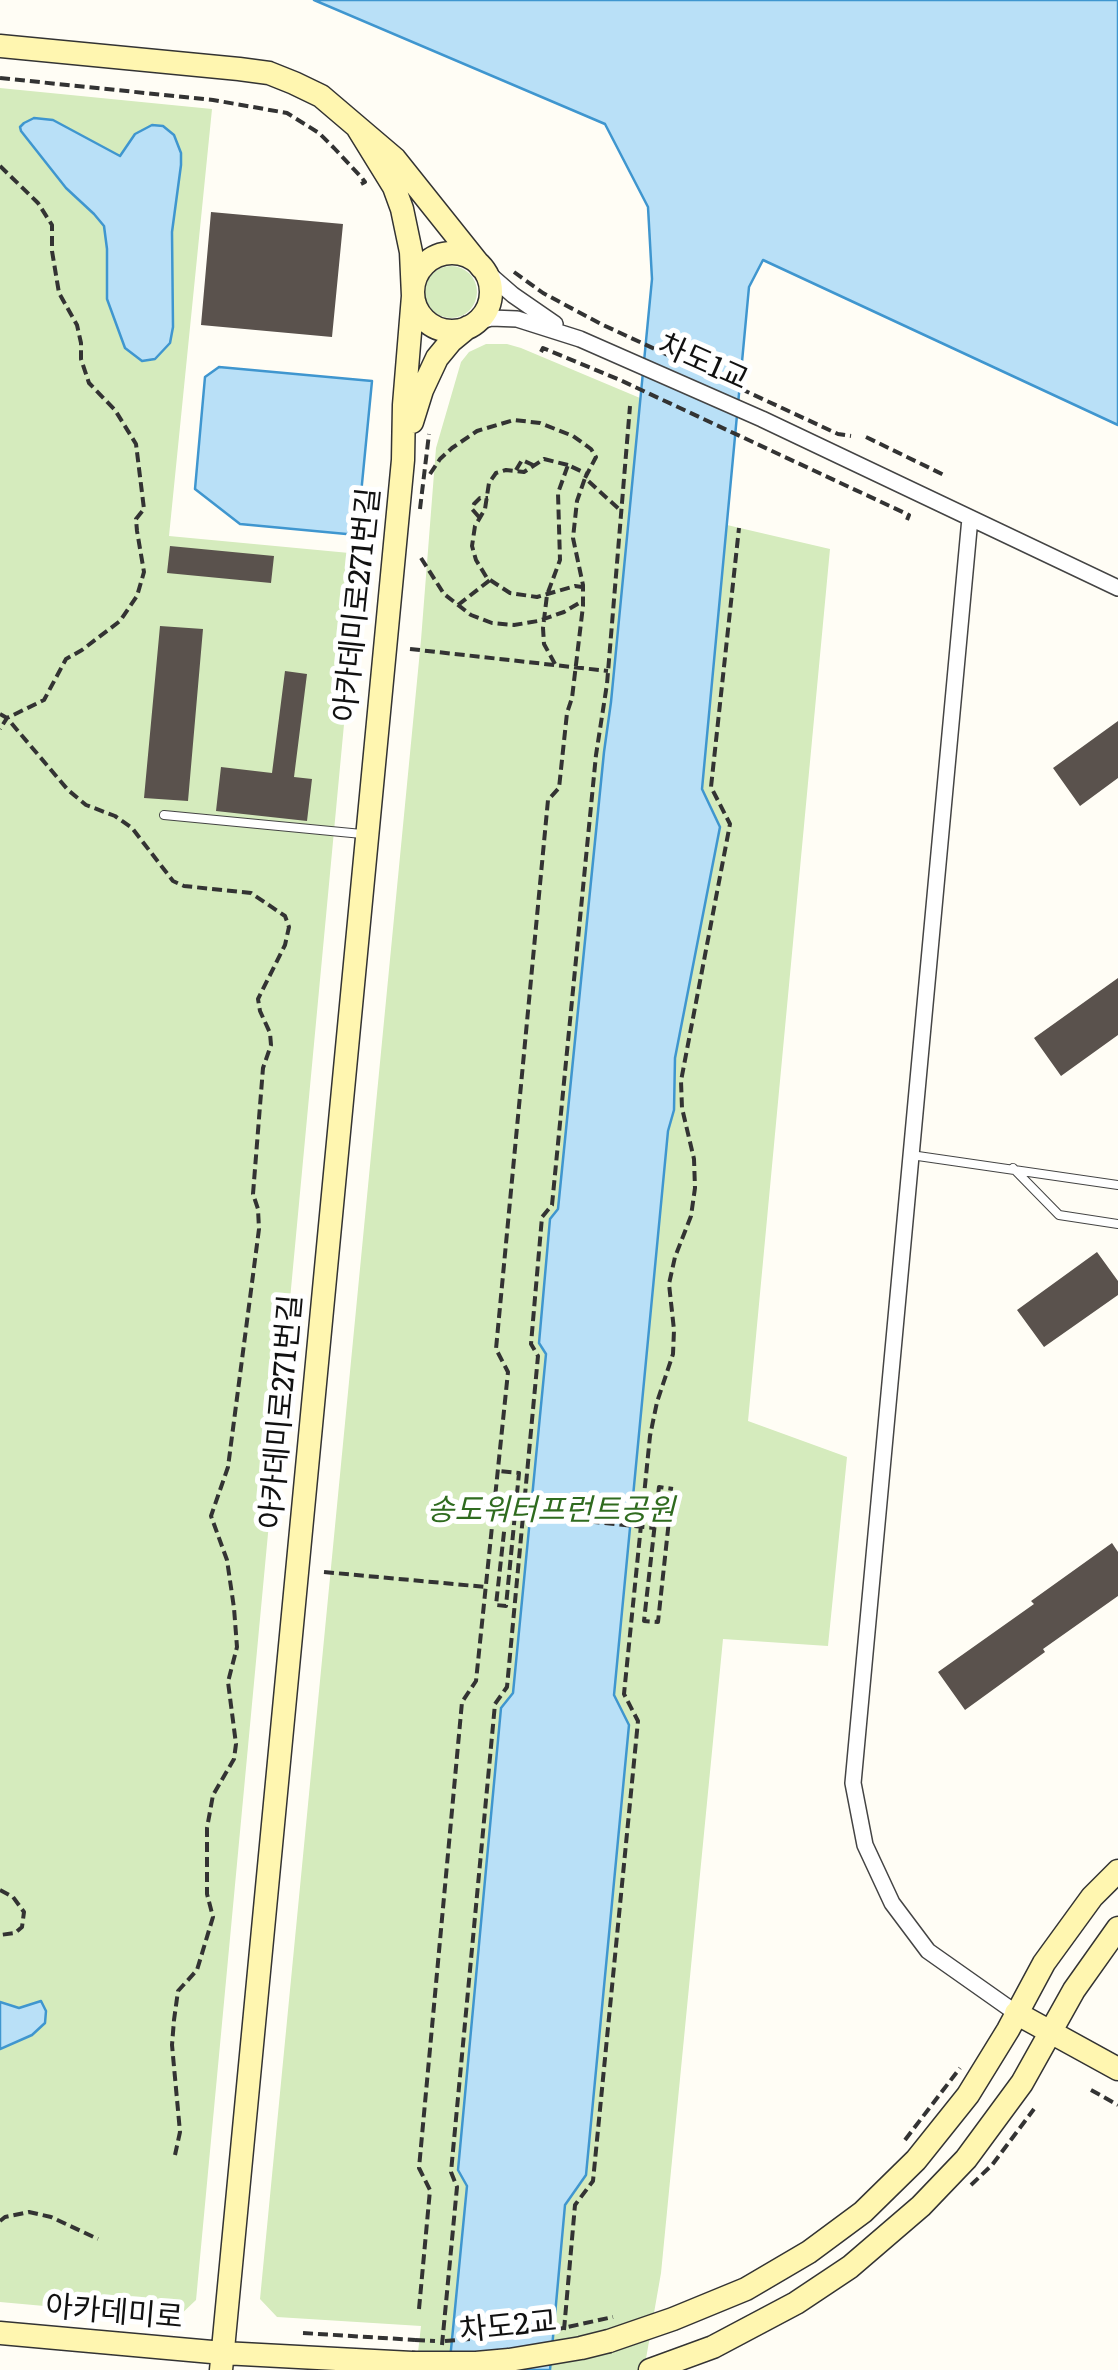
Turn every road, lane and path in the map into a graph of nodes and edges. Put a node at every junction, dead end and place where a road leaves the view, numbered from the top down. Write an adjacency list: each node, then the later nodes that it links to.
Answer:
1 (0, 46): 3 (street)
2 (0, 78): 5 (path)
3 (358, 127): 7 (street); 8 (street)
4 (0, 166): 41 (path)
5 (361, 184)
6 (508, 267): 13 (path)
7 (482, 268): 8 (street); 9 (street); 10 (street)
8 (413, 296): 9 (street); 15 (street)
9 (471, 325): 10 (street); 15 (street)
10 (580, 339): 25 (street, 차도1교)
11 (541, 352): 26 (path)
12 (630, 406): 23 (path)
13 (851, 436)
14 (866, 437): 20 (path)
15 (403, 460): 44 (street, 아카데미로271번길)
16 (533, 465): 17 (path); 18 (path); 18 (path)
17 (568, 465): 21 (path); 32 (path)
18 (516, 471): 22 (path)
19 (430, 474): 21 (path)
20 (944, 475)
21 (586, 476): 23 (path); 30 (path)
22 (488, 498): 24 (path); 24 (path)
23 (620, 510): 39 (path)
24 (480, 518): 29 (path)
25 (970, 518): 31 (street, 차도1교); 45 (street)
26 (907, 520)
27 (740, 528): 75 (path)
28 (420, 558): 34 (path)
29 (490, 580): 32 (path); 34 (path)
30 (583, 588): 32 (path); 33 (path)
31 (1118, 588)
32 (547, 595): 35 (path)
33 (584, 600): 35 (path); 38 (path)
34 (457, 606): 35 (path)
35 (544, 619): 37 (path)
36 (410, 649): 37 (path)
37 (555, 664): 38 (path)
38 (576, 667): 39 (path); 49 (path)
39 (608, 671): 77 (path)
40 (0, 714): 41 (path)
41 (7, 718): 42 (path); 68 (path)
42 (0, 729)
43 (164, 815): 44 (lane)
44 (366, 834): 78 (street, 아카데미로271번길)
45 (911, 1155): 46 (lane); 61 (street)
46 (1013, 1168): 47 (lane); 48 (lane)
47 (1118, 1185)
48 (1118, 1224)
49 (498, 1471): 52 (path); 53 (path)
50 (673, 1489): 54 (path)
51 (670, 1511): 54 (path)
52 (494, 1512): 53 (path); 56 (path)
53 (515, 1514): 54 (path, bridge)
54 (655, 1528)
55 (324, 1572): 56 (path)
56 (486, 1587): 71 (path)
57 (1118, 1870): 61 (street, 차도2교)
58 (0, 1890): 60 (path)
59 (1118, 1928): 62 (street)
60 (0, 1934)
61 (1016, 2013): 62 (street); 72 (street, 차도2교)
62 (1051, 2032): 64 (street); 79 (street)
63 (968, 2057): 67 (path)
64 (1118, 2068)
65 (1091, 2090): 66 (path)
66 (1118, 2105)
67 (900, 2146)
68 (174, 2155)
69 (0, 2220): 70 (path)
70 (98, 2239)
71 (419, 2308)
72 (611, 2329): 76 (path, bridge); 76 (street, 차도2교, bridge)
73 (303, 2332): 76 (path)
74 (0, 2333): 78 (street, 아카데미로)
75 (564, 2333)
76 (414, 2352): 78 (street, 차도2교)
77 (442, 2352)
78 (222, 2361)
79 (650, 2370)

